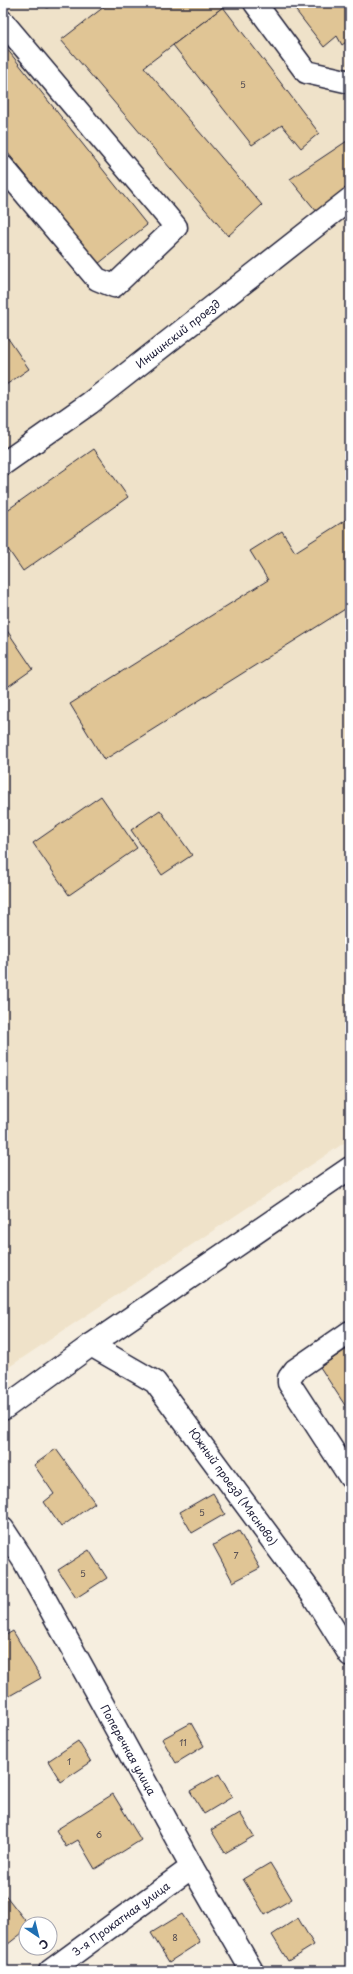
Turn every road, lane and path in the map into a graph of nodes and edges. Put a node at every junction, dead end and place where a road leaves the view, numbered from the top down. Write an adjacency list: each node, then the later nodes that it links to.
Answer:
1 (255, 3): 3 (street)
2 (3, 22): 4 (street)
3 (350, 82)
4 (3, 167)
5 (350, 198): 6 (street, Иншинский проезд)
6 (3, 464)
7 (350, 1168): 9 (street)
8 (350, 1332): 11 (street)
9 (91, 1345): 10 (street); 13 (street, Южный проезд (Мясново))
10 (3, 1409)
11 (350, 1477)
12 (3, 1529): 14 (street, Поперечная улица)
13 (350, 1655)
14 (192, 1867): 15 (street, 3-я Прокатная улица); 16 (street, Поперечная улица)
15 (50, 1971)
16 (252, 1971)

